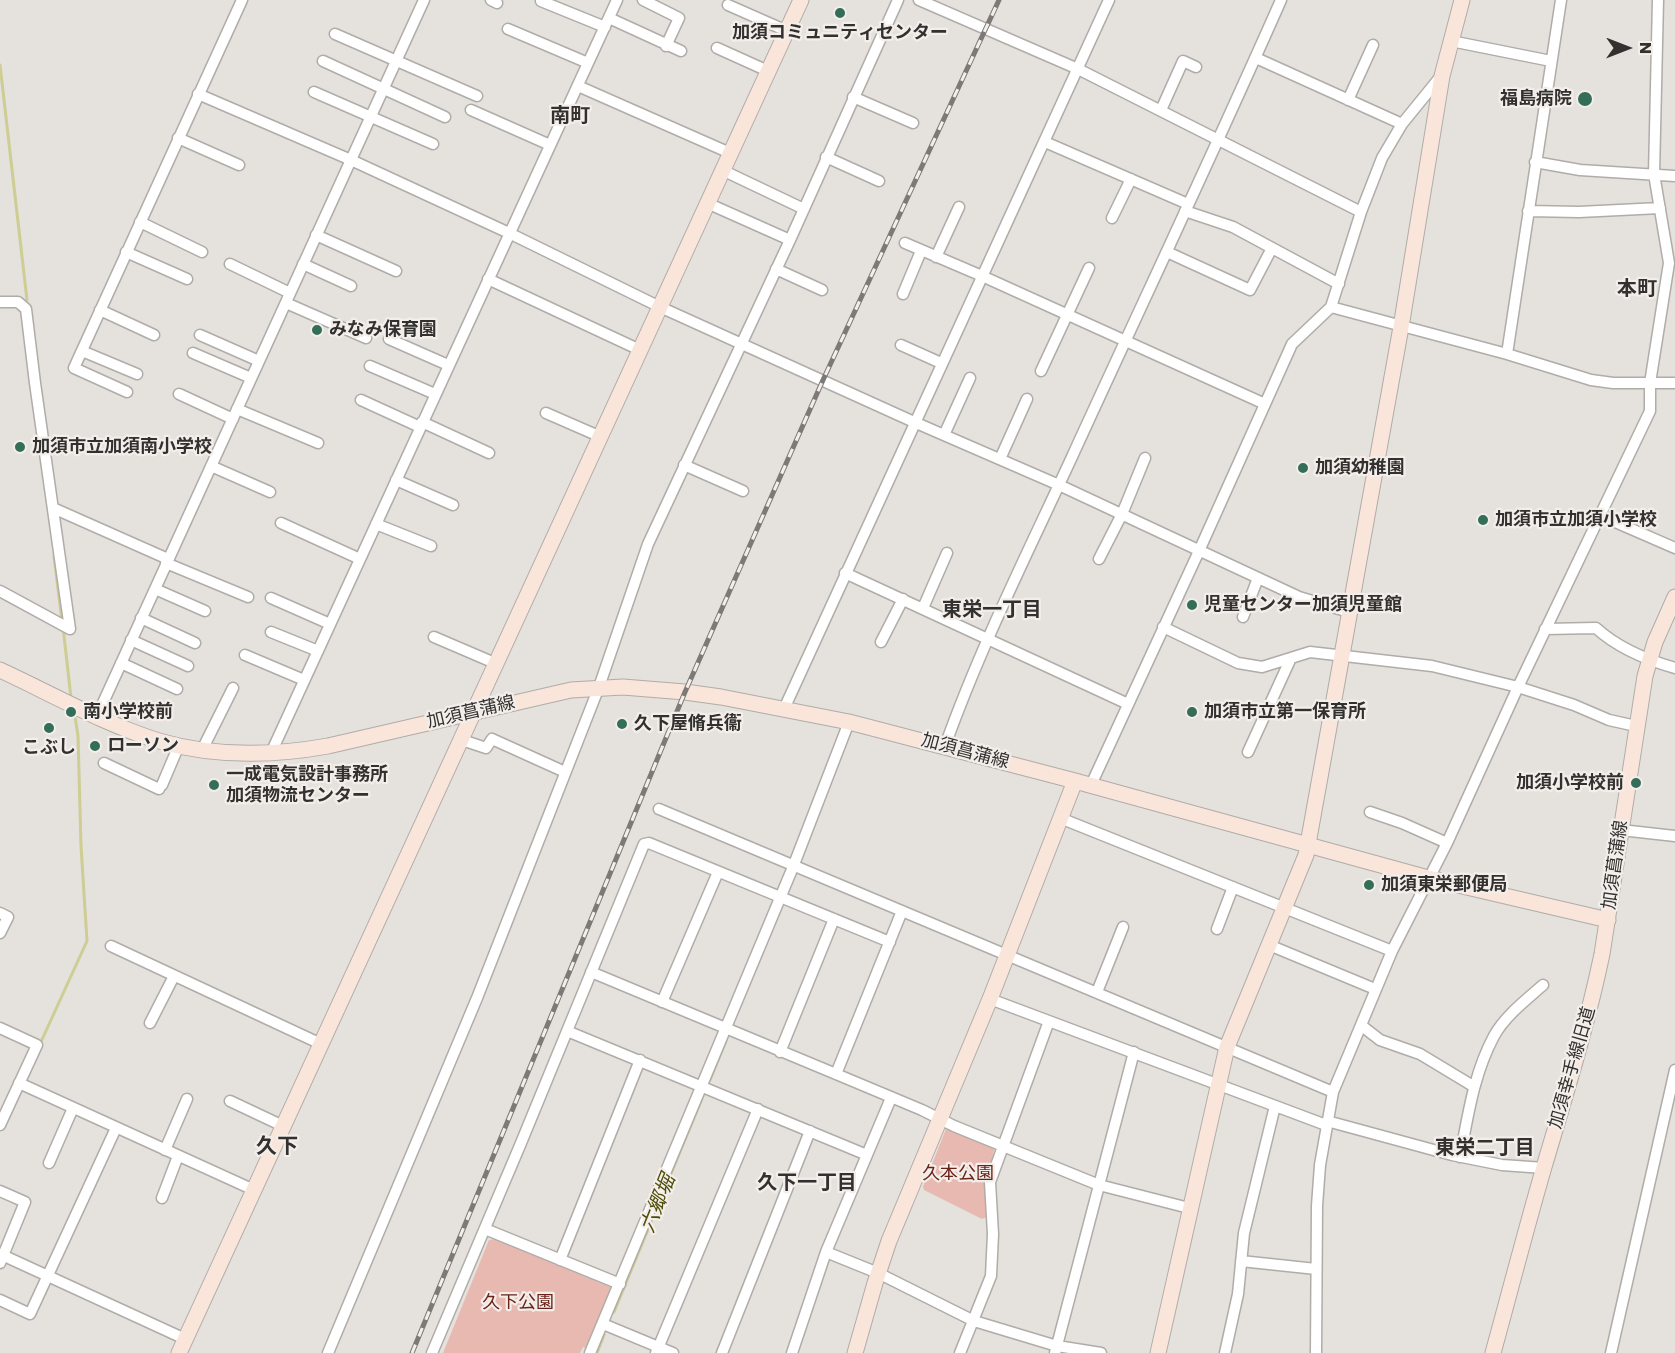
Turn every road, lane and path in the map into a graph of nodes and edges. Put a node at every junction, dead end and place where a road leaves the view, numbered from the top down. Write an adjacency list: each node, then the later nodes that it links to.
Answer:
1 (242, 0): 36 (street)
2 (423, 0): 25 (street)
3 (616, 0): 15 (street)
4 (643, 0): 21 (street)
5 (801, 0): 17 (street)
6 (898, 0): 38 (street)
7 (919, 0): 30 (street)
8 (1109, 0): 30 (street)
9 (1281, 0): 24 (street)
10 (1462, 0): 19 (street)
11 (1561, 0): 27 (street)
12 (1658, 0): 57 (street)
13 (541, 1): 15 (street)
14 (728, 4): 17 (street)
15 (607, 22): 21 (street); 28 (street)
16 (508, 29): 28 (street)
17 (787, 31): 31 (street)
18 (335, 34): 25 (street)
19 (1451, 41): 27 (street); 32 (street)
20 (1373, 45): 39 (street)
21 (666, 46): 23 (street)
22 (717, 48): 31 (street)
23 (681, 51)
24 (1256, 58): 39 (street); 47 (street)
25 (396, 60): 34 (street); 37 (street)
26 (324, 61): 34 (street)
27 (1551, 61): 54 (street)
28 (588, 63): 33 (street)
29 (1196, 67): 41 (street)
30 (1078, 69): 41 (street); 48 (street)
31 (768, 71): 51 (street)
32 (1442, 76): 45 (street); 98 (street)
33 (578, 86): 50 (street); 51 (street)
34 (384, 88): 42 (street); 43 (street)
35 (314, 92): 42 (street)
36 (198, 94): 46 (street); 53 (street)
37 (477, 96)
38 (853, 96): 44 (street); 52 (street)
39 (1348, 100): 45 (street)
40 (471, 110): 50 (street)
41 (1161, 110): 47 (street)
42 (370, 117): 49 (street); 53 (street)
43 (445, 117)
44 (913, 123)
45 (1402, 124): 66 (street)
46 (178, 138): 55 (street); 69 (street)
47 (1219, 139): 63 (street); 66 (street)
48 (1044, 142): 59 (street); 85 (street)
49 (433, 144)
50 (550, 146): 70 (street)
51 (730, 153): 56 (street)
52 (826, 157): 60 (street); 65 (street)
53 (351, 160): 70 (street); 71 (street)
54 (1535, 162): 57 (street); 67 (street)
55 (239, 165)
56 (722, 170): 61 (street); 65 (street)
57 (1654, 174): 58 (street); 64 (street)
58 (1675, 176)
59 (1131, 179): 63 (street); 68 (street)
60 (879, 181)
61 (707, 203): 72 (street); 94 (street)
62 (959, 207): 79 (street)
63 (1187, 208): 74 (street); 78 (street)
64 (1660, 208): 67 (street); 118 (street)
65 (804, 209): 72 (street)
66 (1361, 212): 88 (street)
67 (1528, 212): 109 (street)
68 (1112, 218)
69 (140, 222): 76 (street); 77 (street)
70 (508, 233): 87 (street); 94 (street)
71 (316, 235): 81 (street); 84 (street)
72 (790, 240): 83 (street)
73 (905, 243): 75 (street)
74 (1272, 248): 78 (street); 88 (street)
75 (921, 251): 79 (street); 91 (street)
76 (126, 252): 86 (street); 96 (street)
77 (202, 252)
78 (1167, 252): 103 (street)
79 (936, 256): 85 (street)
80 (230, 264): 92 (street)
81 (303, 264): 89 (street); 92 (street)
82 (1089, 268): 97 (street)
83 (776, 269): 90 (street); 104 (street)
84 (396, 271)
85 (982, 276): 97 (street); 111 (street)
86 (187, 279)
87 (488, 279): 106 (street); 112 (street)
88 (1339, 284): 95 (street)
89 (351, 286)
90 (822, 290)
91 (903, 294)
92 (288, 298): 101 (street); 110 (street)
93 (0, 302): 143 (street)
94 (660, 307): 104 (street); 106 (street)
95 (1332, 307): 98 (street); 125 (street)
96 (100, 310): 99 (street); 107 (street)
97 (1066, 315): 103 (street); 114 (street)
98 (1401, 327): 109 (street); 165 (street)
99 (154, 335)
100 (200, 335): 110 (street)
101 (366, 338)
102 (388, 339): 112 (street)
103 (1125, 342): 125 (street); 139 (street)
104 (741, 343): 128 (street); 136 (street)
105 (901, 345): 111 (street)
106 (640, 350): 131 (street)
107 (82, 351): 115 (street); 120 (street)
108 (193, 353): 116 (street)
109 (1507, 354): 118 (street)
110 (259, 361): 116 (street)
111 (941, 363): 128 (street)
112 (448, 365): 122 (street)
113 (370, 366): 122 (street)
114 (1041, 371)
115 (137, 374)
116 (251, 378): 127 (street)
117 (970, 378): 130 (street)
118 (1650, 383): 119 (street); 145 (street)
119 (1675, 383)
120 (127, 392)
121 (179, 394): 127 (street)
122 (435, 394): 129 (street)
123 (1027, 399): 135 (street)
124 (361, 400): 129 (street)
125 (1265, 404): 150 (street)
126 (546, 413): 131 (street)
127 (235, 414): 132 (street); 137 (street)
128 (914, 422): 130 (street); 155 (street)
129 (421, 424): 133 (street); 138 (street)
130 (944, 435): 135 (street)
131 (601, 437): 183 (street)
132 (318, 443)
133 (489, 453)
134 (1145, 458): 144 (street)
135 (1000, 459): 139 (street)
136 (684, 465): 140 (street); 188 (street)
137 (211, 466): 141 (street); 154 (street)
138 (396, 480): 142 (street); 147 (street)
139 (1059, 485): 144 (street); 173 (street)
140 (743, 491)
141 (270, 492)
142 (453, 505)
143 (53, 508): 154 (street); 158 (street)
144 (1122, 514): 150 (street); 152 (street)
145 (1599, 515): 149 (street); 170 (street)
146 (281, 524): 153 (street)
147 (376, 524): 148 (street); 153 (street)
148 (431, 546)
149 (1675, 548)
150 (1199, 551): 156 (street); 169 (street)
151 (947, 553): 163 (street)
152 (1099, 559)
153 (360, 560): 168 (street)
154 (167, 561): 157 (street); 159 (street)
155 (845, 573): 162 (street); 193 (street)
156 (1258, 578): 165 (street); 166 (street)
157 (154, 589): 164 (street); 167 (street)
158 (0, 591)
159 (248, 597)
160 (1675, 597): 181 (street, 加須菖蒲線)
161 (271, 598): 168 (street)
162 (903, 599): 163 (street); 175 (street)
163 (923, 608): 173 (street)
164 (205, 611)
165 (1349, 612): 179 (street)
166 (1243, 617)
167 (141, 618): 174 (street); 176 (street)
168 (330, 624): 177 (street)
169 (1163, 627): 180 (street); 192 (street)
170 (1545, 629): 181 (street); 189 (street)
171 (271, 632): 177 (street)
172 (434, 637): 183 (street)
173 (989, 639): 192 (street); 200 (street)
174 (131, 640): 182 (street); 184 (street)
175 (881, 642)
176 (195, 643)
177 (318, 651): 187 (street)
178 (246, 655): 187 (street)
179 (1342, 655): 180 (street); 189 (street); 214 (street)
180 (1291, 658): 202 (street)
181 (1649, 661): 185 (street); 197 (street, 加須菖蒲線)
182 (121, 663): 191 (street); 195 (street)
183 (497, 664): 194 (street)
184 (188, 666)
185 (1675, 668)
186 (0, 670): 195 (street, 加須菖蒲線)
187 (304, 680): 203 (street)
188 (599, 687): 193 (street, 加須菖蒲線); 194 (street, 加須菖蒲線); 205 (street)
189 (1518, 687): 197 (street); 213 (street)
190 (233, 688): 201 (street)
191 (177, 689)
192 (1128, 704): 207 (street)
193 (784, 709): 196 (street, 加須菖蒲線)
194 (475, 712): 198 (street); 203 (street, 加須菖蒲線)
195 (97, 716): 199 (street, 加須菖蒲線)
196 (849, 722): 200 (street, 加須菖蒲線); 215 (street)
197 (1636, 726): 211 (street, 加須菖蒲線)
198 (462, 740): 205 (street); 246 (street)
199 (179, 745): 201 (street, 加須菖蒲線); 204 (street)
200 (945, 746): 206 (street, 加須菖蒲線)
201 (202, 750): 203 (street, 加須菖蒲線)
202 (1248, 752)
203 (271, 753)
204 (104, 763)
205 (565, 772): 297 (street)
206 (1075, 781): 207 (street, 加須菖蒲線); 210 (street)
207 (1091, 785): 214 (street, 加須菖蒲線)
208 (659, 809): 215 (street)
209 (1370, 812): 213 (street)
210 (1060, 818): 218 (street); 232 (street)
211 (1621, 830): 212 (street); 224 (street, 加須菖蒲線)
212 (1675, 836)
213 (1447, 843): 217 (street)
214 (1308, 846): 217 (street, 加須菖蒲線); 220 (street)
215 (792, 867): 219 (street); 221 (street)
216 (718, 872): 219 (street); 233 (street); 239 (street)
217 (1428, 878): 224 (street, 加須菖蒲線); 231 (street)
218 (1233, 887): 220 (street); 226 (street)
219 (779, 896): 223 (street); 244 (street)
220 (1285, 908): 229 (street); 231 (street)
221 (902, 911): 228 (street); 232 (street)
222 (0, 913): 227 (street)
223 (834, 919): 228 (street); 248 (street)
224 (1608, 920): 276 (street, 加須幸手線旧道)
225 (1122, 927): 237 (street)
226 (1217, 929)
227 (0, 933)
228 (890, 942): 252 (street)
229 (1269, 945): 236 (street); 247 (street)
230 (111, 946): 234 (street)
231 (1392, 951): 236 (street)
232 (1007, 956): 237 (street); 238 (street)
233 (591, 972): 239 (street); 245 (street)
234 (174, 976): 241 (street); 246 (street)
235 (1543, 985): 256 (street)
236 (1375, 989): 242 (street)
237 (1097, 992): 247 (street)
238 (990, 999): 240 (street); 264 (street)
239 (662, 1002): 244 (street)
240 (1049, 1021): 249 (street); 270 (street)
241 (150, 1023)
242 (1362, 1026): 256 (street); 257 (street)
243 (0, 1028): 253 (street)
244 (725, 1028): 248 (street); 255 (street)
245 (567, 1030): 250 (street); 282 (street)
246 (321, 1044): 267 (street)
247 (1227, 1047): 254 (street); 257 (street)
248 (780, 1052): 252 (street)
249 (1134, 1052): 254 (street); 277 (street)
250 (640, 1060): 255 (street); 285 (street)
251 (1675, 1070): 310 (street)
252 (836, 1074): 258 (street)
253 (19, 1083): 262 (street); 266 (street)
254 (1217, 1085): 261 (street); 281 (street)
255 (702, 1086): 263 (street); 290 (street)
256 (1473, 1086): 274 (street)
257 (1333, 1092): 265 (street)
258 (891, 1098): 264 (street); 272 (street)
259 (187, 1100): 271 (street)
260 (230, 1101): 267 (street)
261 (1275, 1106): 265 (street); 286 (street)
262 (73, 1108): 268 (street); 275 (street)
263 (758, 1109): 269 (street); 296 (street)
264 (940, 1119): 270 (street); 288 (street)
265 (1327, 1123): 274 (street); 287 (street)
266 (0, 1125)
267 (284, 1126): 278 (street)
268 (116, 1128): 271 (street); 289 (street)
269 (810, 1131): 272 (street); 301 (street)
270 (1003, 1146): 277 (street); 292 (street)
271 (165, 1150): 273 (street)
272 (867, 1155): 283 (street)
273 (178, 1156): 278 (street); 280 (street)
274 (1460, 1157): 276 (street)
275 (50, 1163)
276 (1544, 1168): 309 (street, 加須幸手線旧道)
277 (1099, 1185): 281 (street); 295 (street)
278 (254, 1190): 294 (street)
279 (0, 1191): 284 (street)
280 (162, 1198)
281 (1189, 1208): 306 (street)
282 (485, 1229): 285 (street); 298 (street)
283 (826, 1252): 288 (street); 302 (street)
284 (1, 1258): 289 (street)
285 (560, 1260): 290 (street)
286 (1241, 1261): 287 (street); 307 (street)
287 (1316, 1269): 308 (street)
288 (878, 1273): 292 (street); 303 (street)
289 (49, 1277): 291 (street); 294 (street)
290 (620, 1284): 293 (street)
291 (0, 1300)
292 (974, 1321): 295 (street); 304 (street)
293 (603, 1324): 296 (street); 299 (street)
294 (182, 1346)
295 (1056, 1349): 305 (street)
296 (657, 1350): 300 (street)
297 (328, 1353)
298 (432, 1353)
299 (590, 1353)
300 (673, 1353)
301 (722, 1353)
302 (792, 1353)
303 (855, 1353)
304 (960, 1353)
305 (1101, 1353)
306 (1158, 1353)
307 (1225, 1353)
308 (1316, 1353)
309 (1493, 1353)
310 (1611, 1353)

